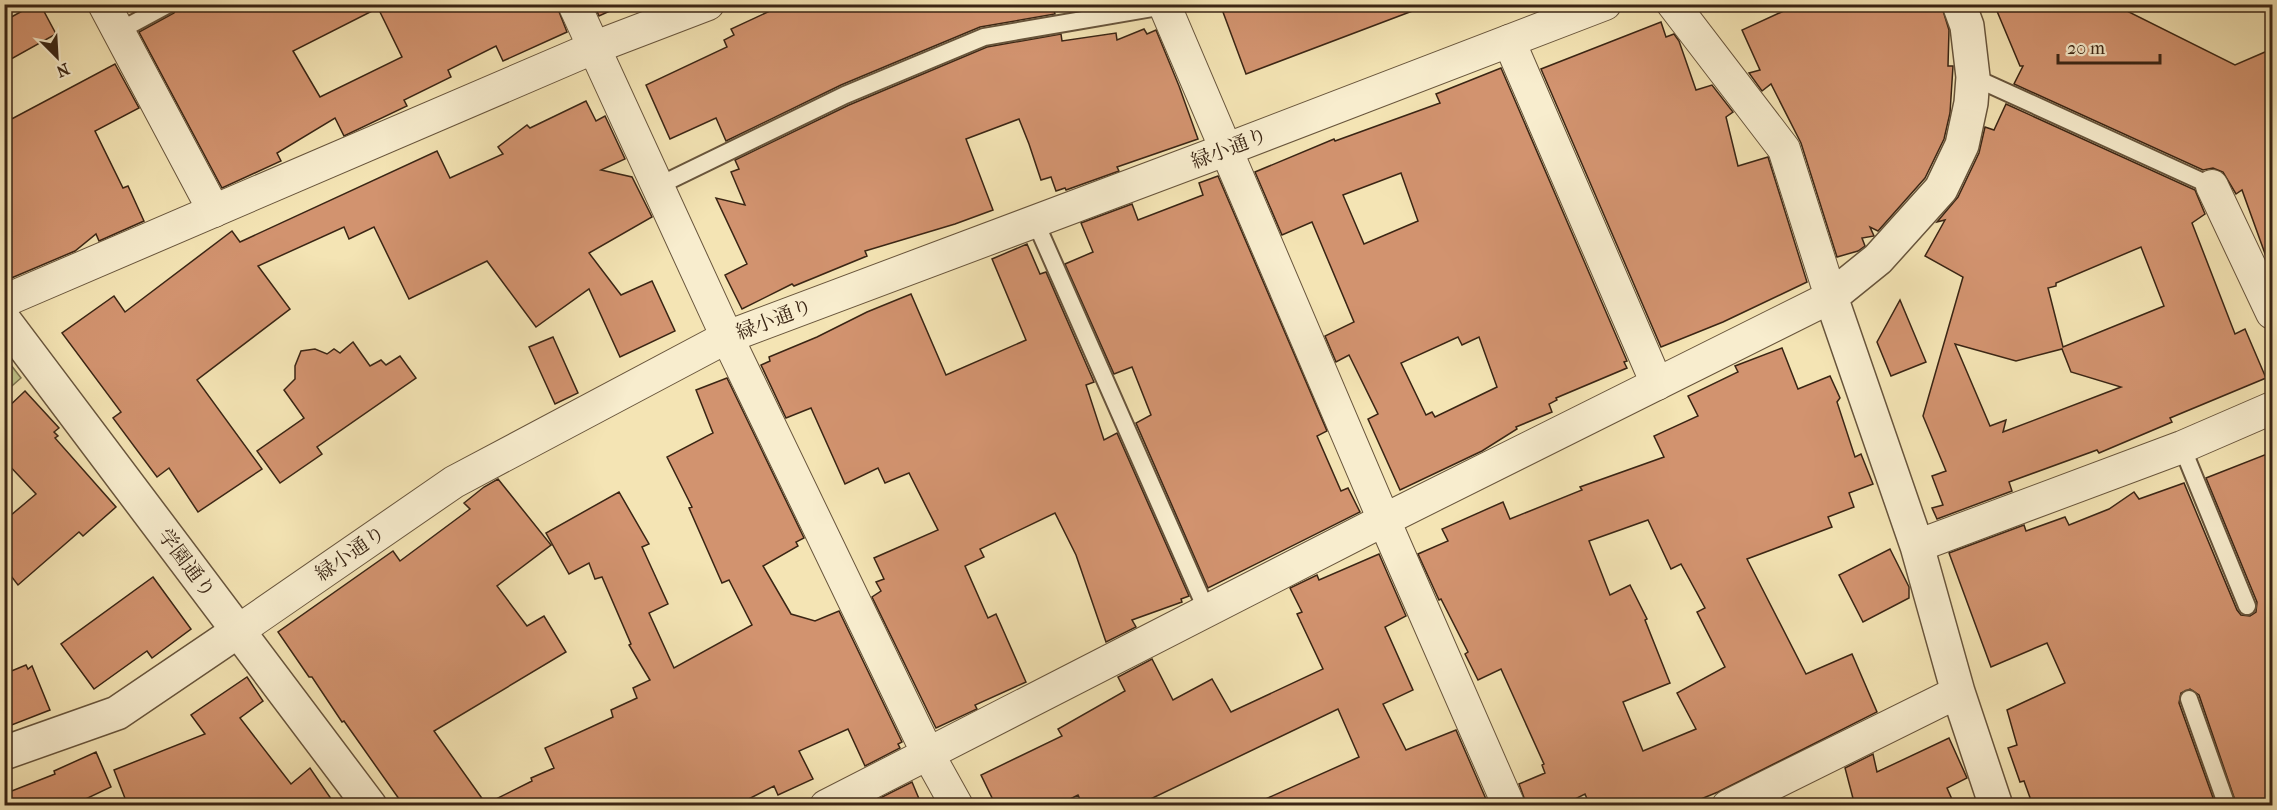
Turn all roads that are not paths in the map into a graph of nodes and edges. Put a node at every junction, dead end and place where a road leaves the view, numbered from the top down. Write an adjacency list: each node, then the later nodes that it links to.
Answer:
1 (169, 4): 8 (lane)
2 (574, 4): 10 (street)
3 (708, 4): 10 (street)
4 (1605, 4): 9 (street, 緑小通り)
5 (1673, 4): 17 (street)
6 (1959, 4): 11 (street)
7 (1164, 5): 12 (street); 13 (lane)
8 (111, 18): 15 (street)
9 (1509, 41): 12 (street, 緑小通り); 22 (street)
10 (594, 48): 13 (street); 15 (street)
11 (1973, 77): 14 (lane); 17 (street)
12 (1225, 150): 16 (street, 緑小通り); 25 (street)
13 (658, 186): 21 (street)
14 (2212, 186): 19 (street)
15 (214, 211): 18 (street)
16 (1035, 221): 21 (street, 緑小通り); 28 (lane)
17 (1831, 297): 22 (street); 26 (street)
18 (4, 301)
19 (2272, 313)
20 (4, 320): 29 (street, 学園通り)
21 (728, 337): 29 (street, 緑小通り); 33 (street)
22 (1657, 384): 25 (street)
23 (2272, 408): 24 (street)
24 (2182, 447): 26 (street); 27 (lane)
25 (1384, 520): 28 (street); 37 (street)
26 (1917, 546): 30 (street)
27 (2247, 606)
28 (1207, 611): 33 (street)
29 (238, 630): 32 (street, 緑小通り); 34 (street, 学園通り)
30 (1958, 692): 38 (street); 39 (street)
31 (2189, 699): 40 (lane)
32 (4, 753)
33 (928, 754): 35 (street); 36 (street)
34 (370, 806)
35 (826, 806)
36 (957, 806)
37 (1509, 806)
38 (1728, 806)
39 (1996, 806)
40 (2227, 806)

